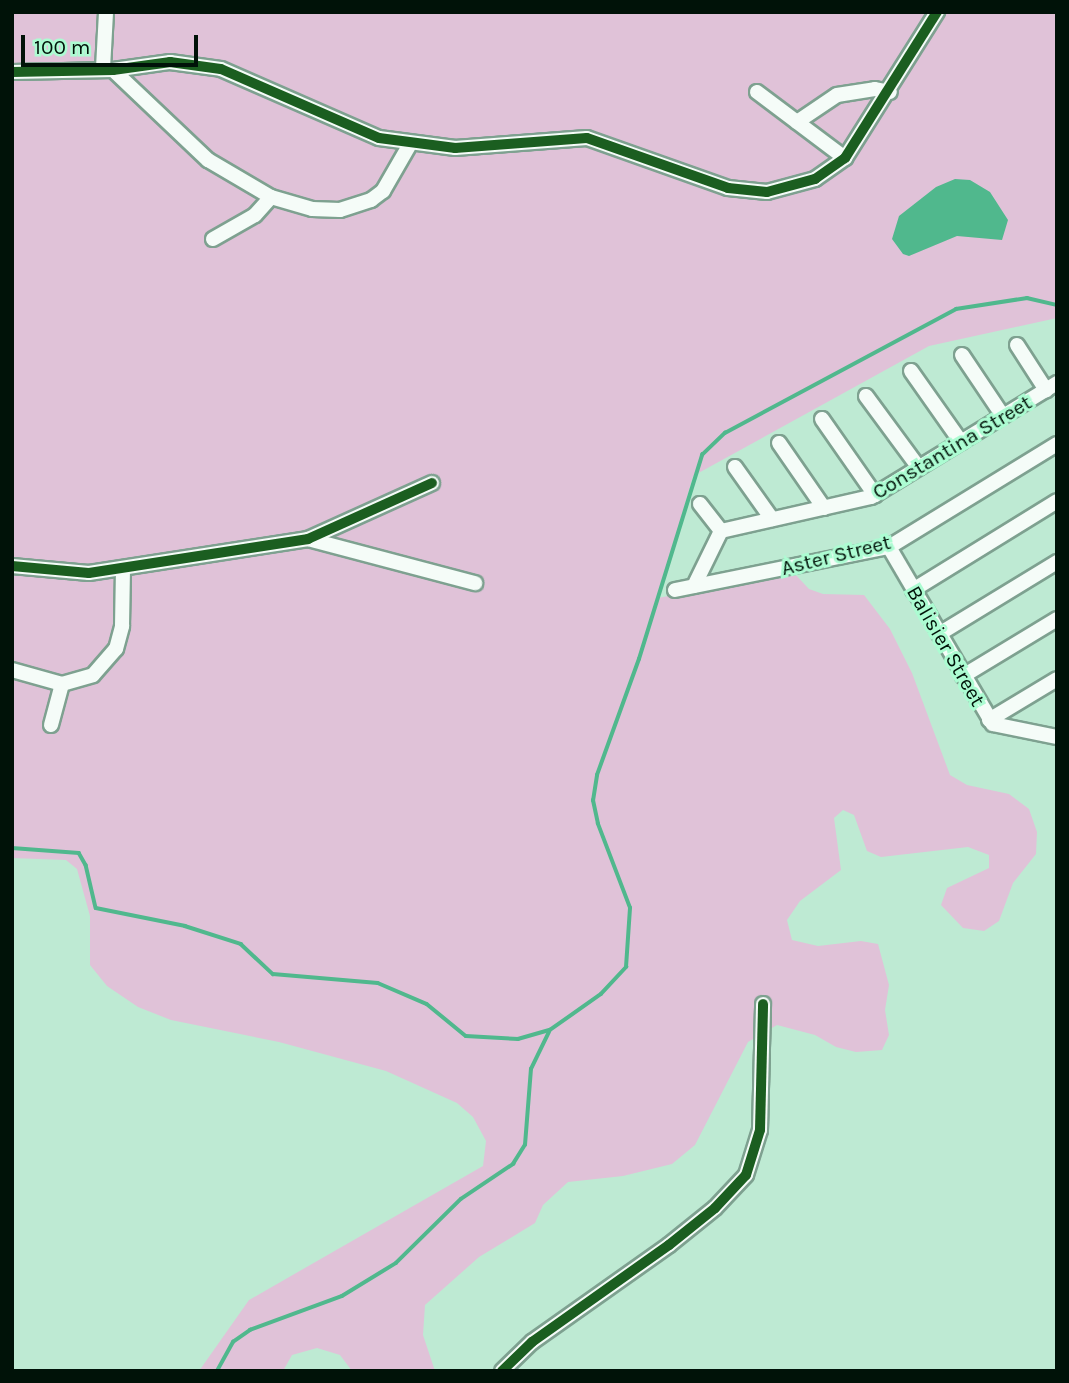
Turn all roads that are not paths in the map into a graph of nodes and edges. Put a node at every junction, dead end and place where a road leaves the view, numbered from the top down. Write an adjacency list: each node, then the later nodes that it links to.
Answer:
1 (106, 12): 3 (street)
2 (937, 12): 6 (street)
3 (108, 69): 4 (street); 8 (street); 10 (street)
4 (12, 72)
5 (757, 92): 7 (street)
6 (890, 92): 7 (street); 9 (street)
7 (797, 122): 9 (street)
8 (410, 144): 9 (street); 10 (street)
9 (845, 158)
10 (271, 197): 11 (street)
11 (213, 239)
12 (1017, 345): 15 (street)
13 (962, 355): 17 (street)
14 (911, 371): 19 (street)
15 (1051, 386): 17 (street, Constantina Street)
16 (866, 396): 23 (street)
17 (1003, 416): 19 (street, Constantina Street)
18 (822, 419): 25 (street)
19 (961, 442): 23 (street, Constantina Street)
20 (779, 443): 28 (street)
21 (1057, 444): 32 (street, Aster Street)
22 (735, 467): 29 (street)
23 (919, 468): 25 (street, Constantina Street)
24 (432, 483): 31 (street)
25 (875, 495): 28 (street, Constantina Street)
26 (1057, 501): 39 (street)
27 (700, 503): 30 (street)
28 (824, 508): 29 (street, Constantina Street)
29 (772, 519): 30 (street, Constantina Street)
30 (721, 531): 37 (street)
31 (308, 538): 35 (street); 36 (street)
32 (888, 547): 37 (street, Aster Street); 39 (street, Balisier Street)
33 (1057, 562): 41 (street)
34 (12, 566): 35 (street)
35 (123, 568): 45 (street)
36 (475, 583)
37 (694, 586): 38 (street, Aster Street)
38 (675, 590)
39 (913, 590): 41 (street, Balisier Street)
40 (1057, 620): 43 (street)
41 (939, 634): 43 (street, Balisier Street)
42 (12, 670): 45 (street)
43 (963, 676): 46 (street, Balisier Street)
44 (1057, 679): 46 (street)
45 (62, 684): 47 (street)
46 (989, 720): 48 (street, Balisier Street)
47 (51, 725)
48 (1057, 737)
49 (762, 1004): 50 (street)
50 (502, 1371)

